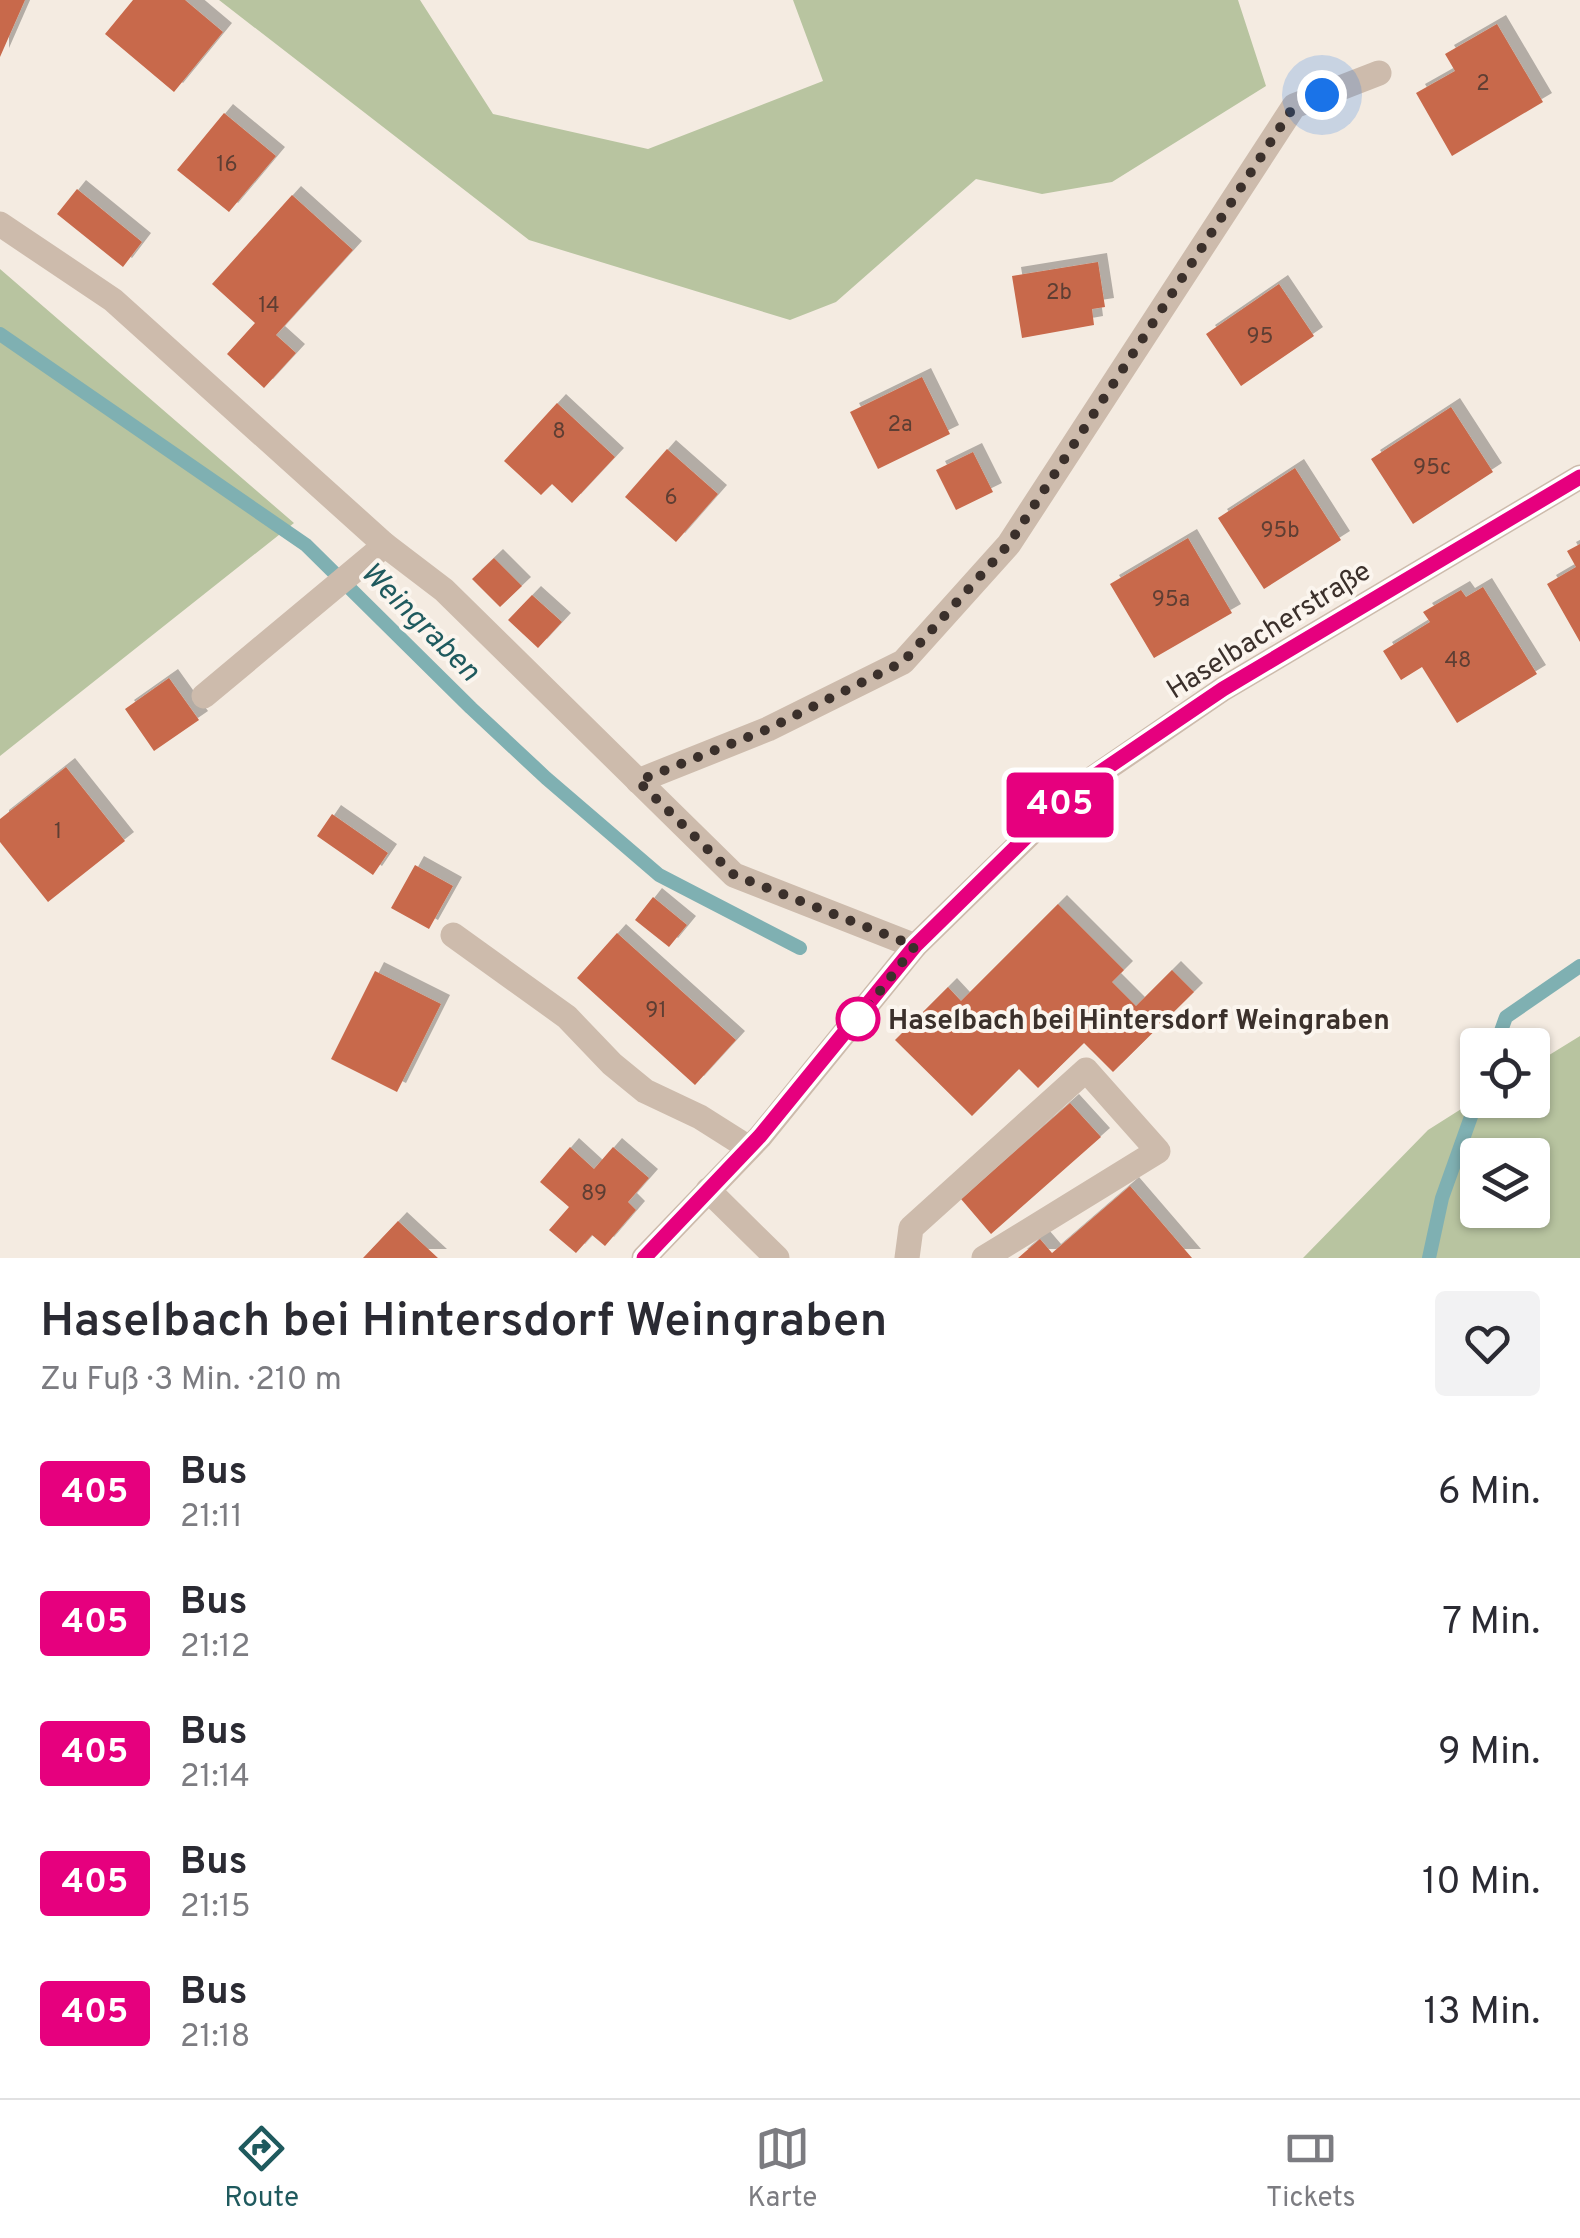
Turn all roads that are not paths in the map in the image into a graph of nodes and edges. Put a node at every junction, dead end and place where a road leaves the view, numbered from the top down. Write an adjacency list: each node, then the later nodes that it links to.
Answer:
1 (1379, 73): 6 (street)
2 (0, 224): 4 (street)
3 (1580, 477): 8 (street, Haselbacherstraße)
4 (385, 545): 5 (street); 6 (street)
5 (204, 696)
6 (638, 781): 8 (street)
7 (453, 935): 9 (street)
8 (915, 946): 9 (street, Haselbacherstraße)
9 (749, 1148): 10 (street, Haselbacherstraße)
10 (708, 1190): 11 (street, Haselbacherstraße); 12 (street)
11 (644, 1258)
12 (777, 1258)
13 (907, 1258): 14 (street)
14 (984, 1258)

